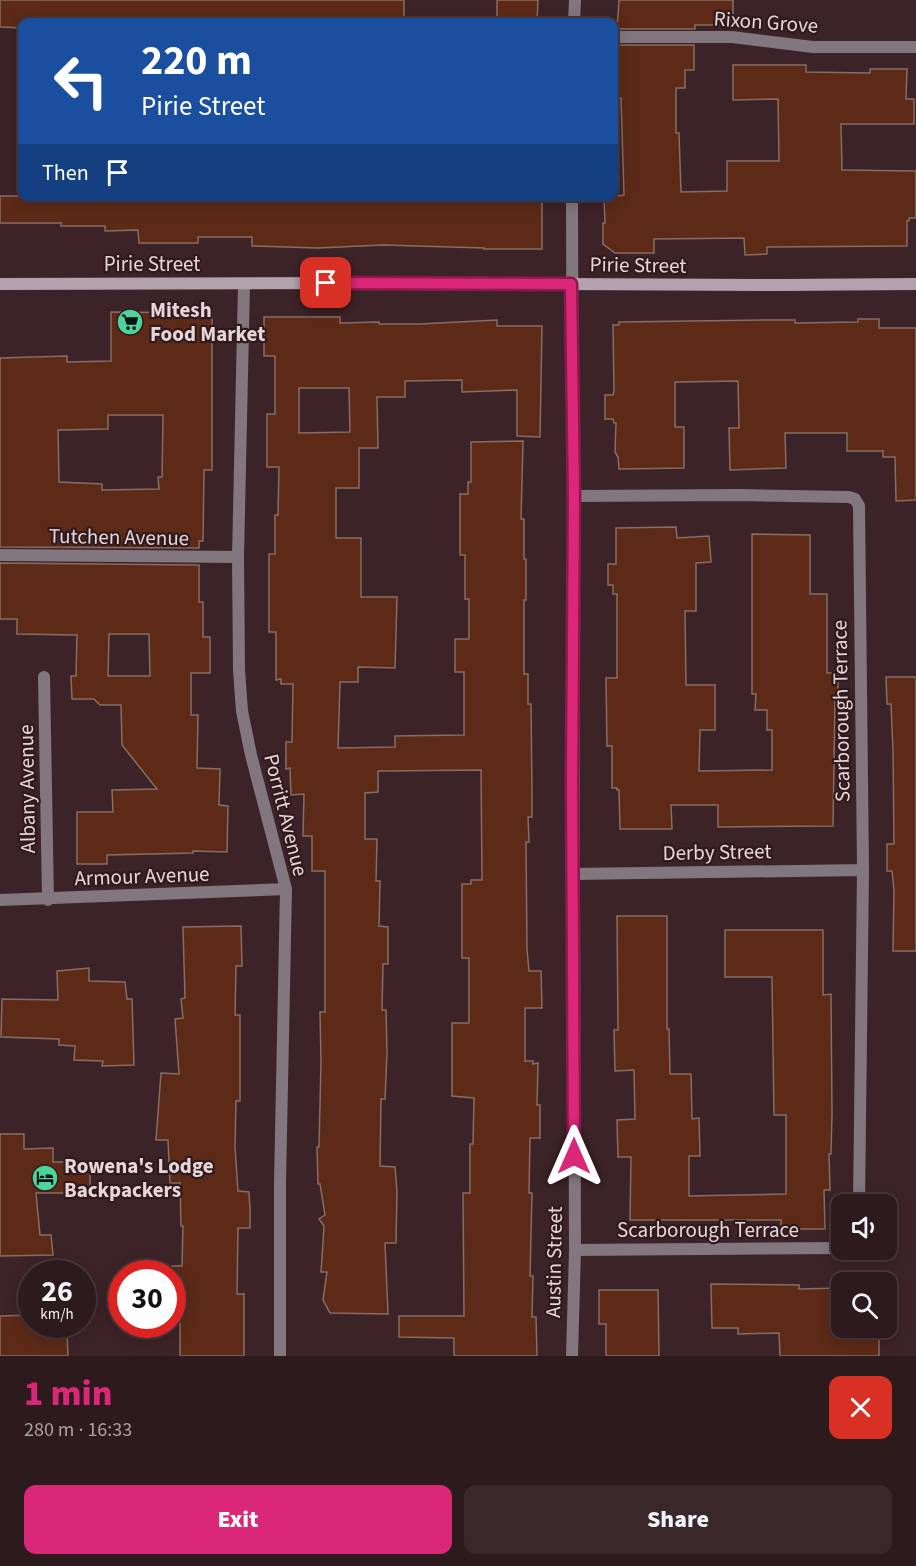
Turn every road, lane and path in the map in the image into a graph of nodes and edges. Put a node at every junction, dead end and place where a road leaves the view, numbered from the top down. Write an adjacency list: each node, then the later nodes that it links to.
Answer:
1 (575, 0): 2 (street)
2 (574, 18)
3 (618, 37): 4 (street, Rixon Grove)
4 (916, 47)
5 (572, 201): 8 (street, Austin Street)
6 (0, 284): 7 (street, Pirie Street)
7 (244, 284): 8 (street, Pirie Street); 12 (street, Porritt Avenue)
8 (571, 284): 9 (street, Pirie Street); 10 (street, Austin Street)
9 (916, 284)
10 (574, 496): 14 (street, Scarborough Terrace); 15 (street, Austin Street)
11 (0, 555): 12 (street, Tutchen Avenue)
12 (238, 558): 16 (street, Porritt Avenue)
13 (44, 677): 18 (street, Albany Avenue)
14 (863, 870): 15 (street, Derby Street); 19 (street, Scarborough Terrace)
15 (573, 874): 21 (street, Austin Street)
16 (286, 889): 18 (street, Armour Avenue); 22 (street, Porritt Avenue)
17 (0, 900): 18 (street, Armour Avenue)
18 (48, 900)
19 (858, 1194)
20 (831, 1248): 21 (street, Scarborough Terrace)
21 (575, 1250): 23 (street, Austin Street)
22 (280, 1356)
23 (572, 1356)

